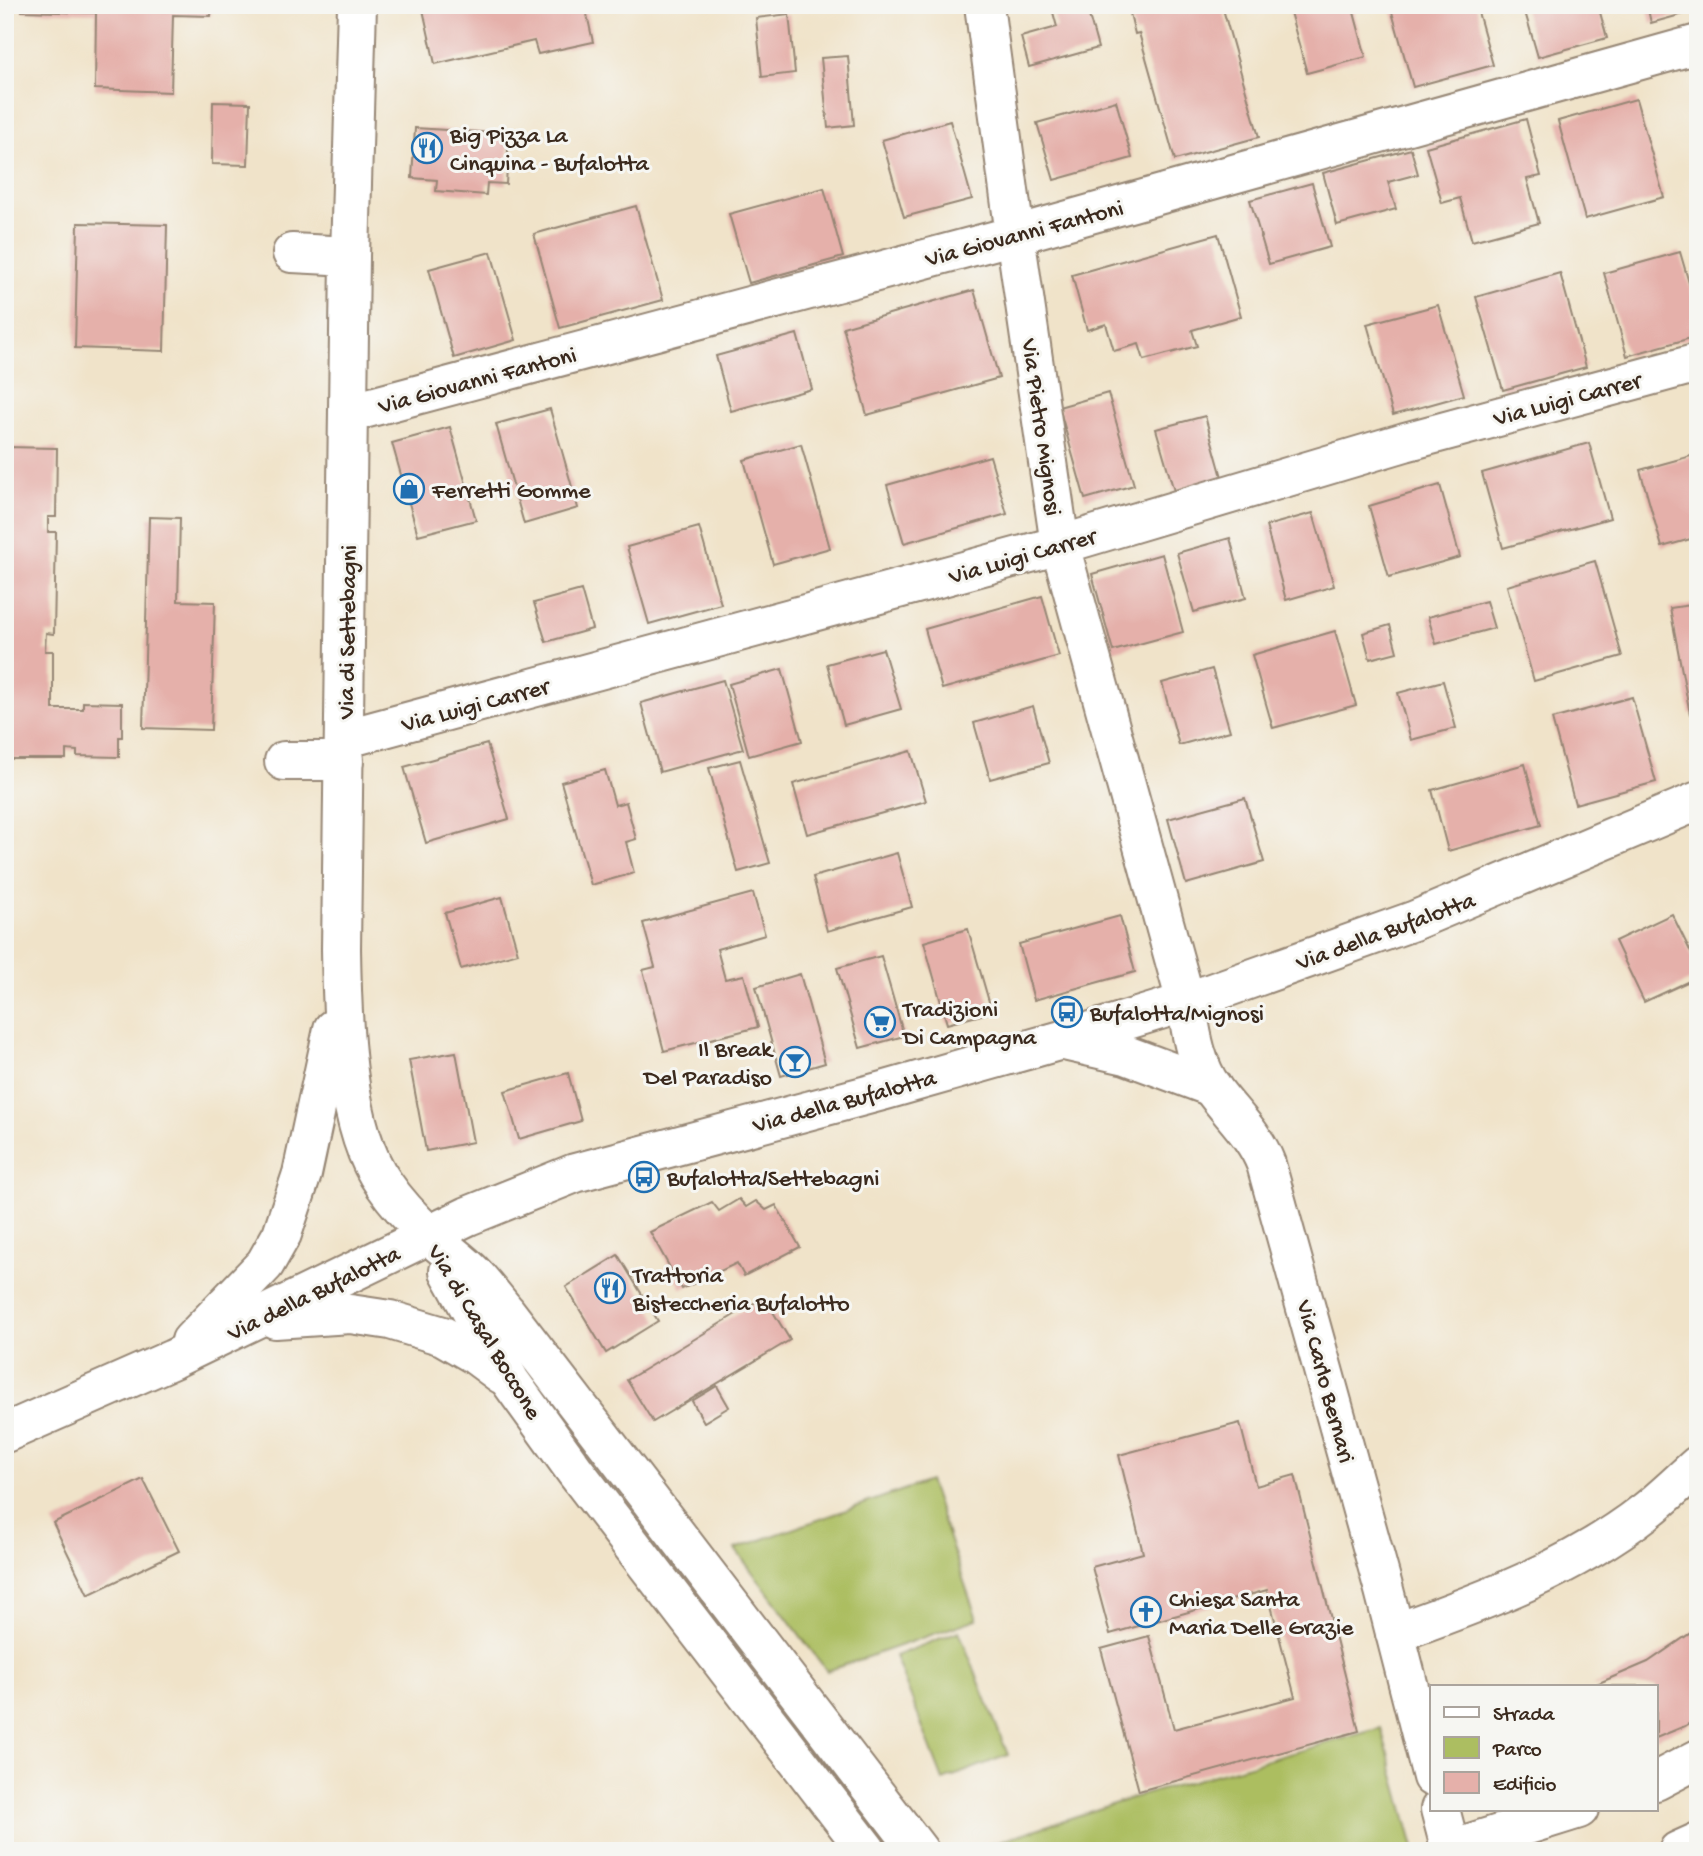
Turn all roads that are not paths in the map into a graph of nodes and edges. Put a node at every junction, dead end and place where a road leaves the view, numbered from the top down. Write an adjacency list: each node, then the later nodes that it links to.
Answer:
1 (357, 5): 6 (street, Via di Settebagni)
2 (984, 5): 4 (street, Via Pietro Mignosi)
3 (1698, 44): 4 (street, Via Giovanni Fantoni)
4 (1015, 235): 8 (street, Via Giovanni Fantoni); 9 (street, Via Pietro Mignosi)
5 (292, 253): 6 (street)
6 (350, 256): 8 (street, Via di Settebagni)
7 (1698, 363): 9 (street, Via Luigi Carrer)
8 (349, 413): 10 (street, Via di Settebagni)
9 (1060, 545): 10 (street, Via Luigi Carrer); 14 (street, Via Pietro Mignosi)
10 (344, 750): 11 (street, Via Luigi Carrer); 13 (street, Via di Settebagni)
11 (284, 761)
12 (1698, 801): 14 (street, Via della Bufalotta)
13 (341, 993): 17 (street, Via di Settebagni); 19 (street)
14 (1186, 1002): 15 (street, Via della Bufalotta); 16 (street, Via Carlo Bernari)
15 (1062, 1041): 16 (street); 17 (street, Via della Bufalotta)
16 (1212, 1087): 23 (street, Via Carlo Bernari)
17 (429, 1235): 18 (street, Via della Bufalotta); 20 (street, Via di Casal Boccone); 34 (street, Via di Casal Boccone)
18 (252, 1321): 19 (street, Via della Bufalotta); 20 (street)
19 (173, 1359): 21 (street, Via della Bufalotta)
20 (510, 1381): 33 (street, Via di Casal Boccone)
21 (5, 1433)
22 (1698, 1465): 23 (street)
23 (1395, 1633): 24 (street, Via Carlo Bernari)
24 (1425, 1724): 26 (street, Via Carlo Bernari)
25 (1698, 1759): 27 (street)
26 (1430, 1762)
27 (1658, 1780)
28 (1441, 1811): 32 (street)
29 (1572, 1811): 30 (street)
30 (1497, 1832): 32 (street)
31 (1698, 1842): 35 (street)
32 (1451, 1850)
33 (867, 1851)
34 (919, 1851)
35 (1678, 1851)

